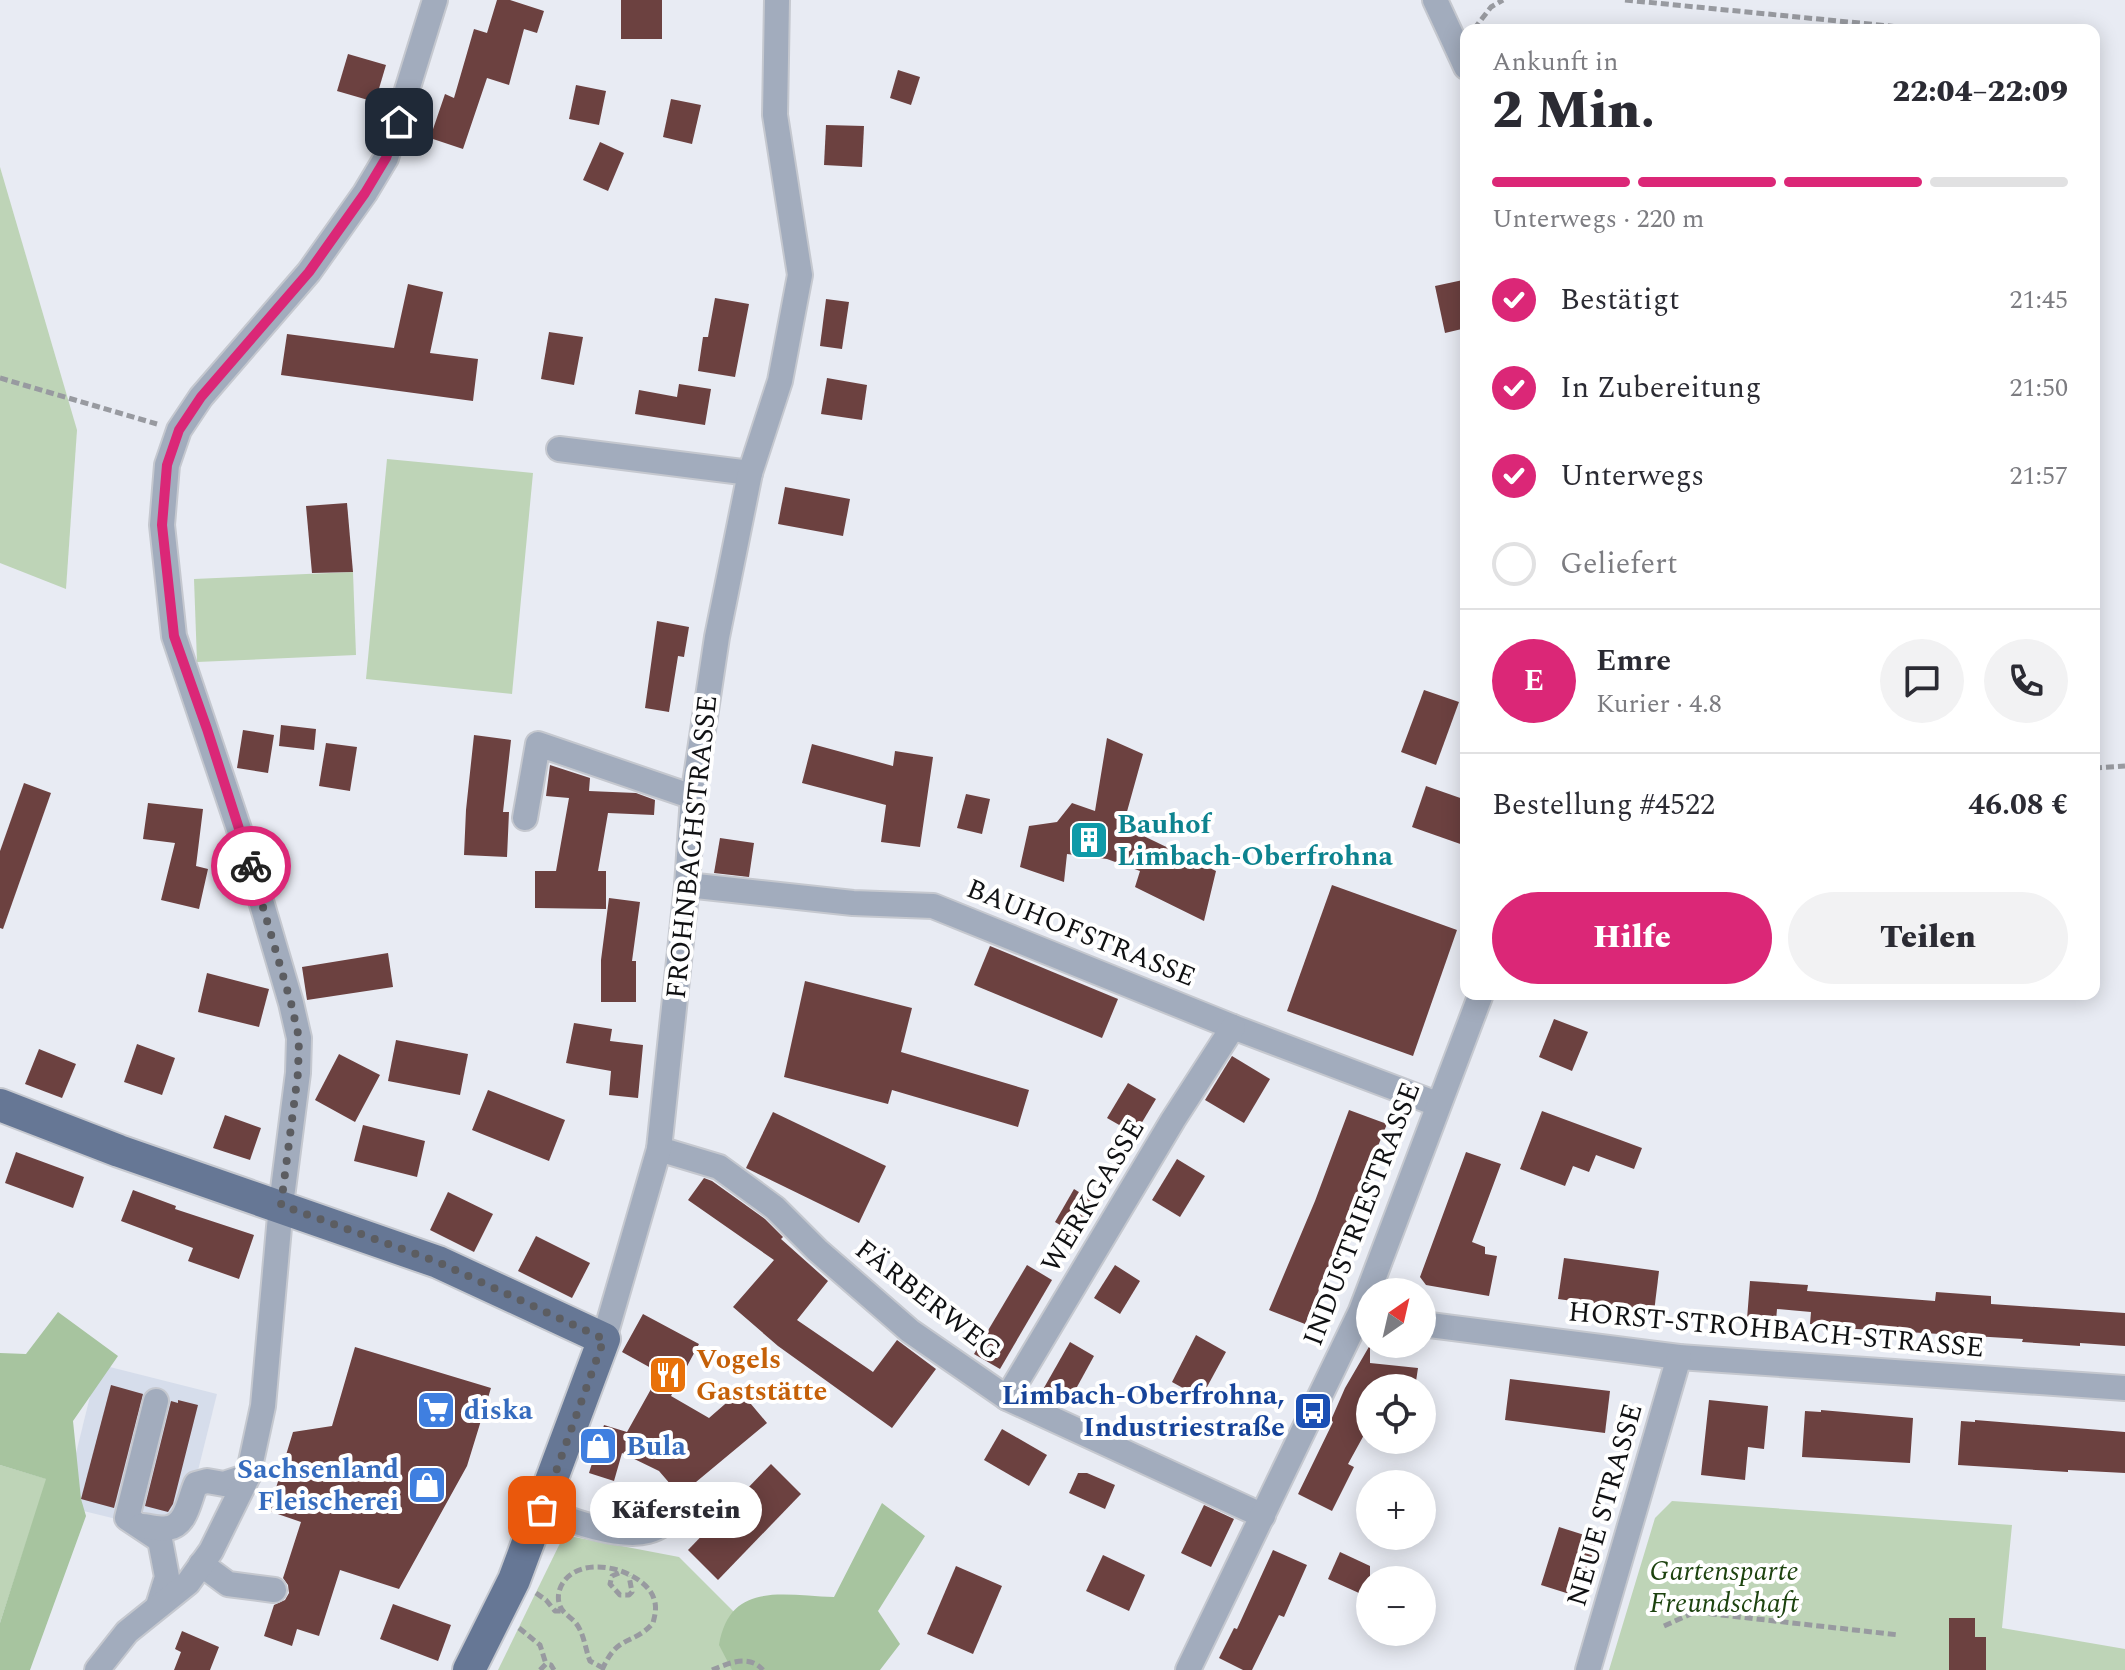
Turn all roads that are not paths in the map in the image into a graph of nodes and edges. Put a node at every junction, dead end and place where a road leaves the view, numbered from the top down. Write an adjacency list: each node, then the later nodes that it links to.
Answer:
1 (435, 0): 15 (street)
2 (777, 0): 6 (street, FROHNBACHSTRASSE)
3 (1435, 0): 4 (street)
4 (1460, 54)
5 (559, 449): 6 (street)
6 (750, 473): 7 (street, FROHNBACHSTRASSE)
7 (693, 797): 8 (street); 9 (street, FROHNBACHSTRASSE)
8 (525, 818)
9 (687, 885): 11 (street, BAUHOFSTRASSE); 14 (street, FROHNBACHSTRASSE)
10 (1479, 1000): 12 (street, INDUSTRIESTRASSE)
11 (1233, 1027): 12 (street, BAUHOFSTRASSE); 22 (street, WERKGASSE)
12 (1437, 1104): 16 (street, INDUSTRIESTRASSE)
13 (0, 1105): 15 (main road)
14 (659, 1149): 19 (street, FROHNBACHSTRASSE); 22 (street, FÄRBERWEG)
15 (281, 1205): 19 (main road); 24 (street)
16 (1376, 1278)
17 (1436, 1326): 20 (street, HORST-STROHBACH-STRASSE)
18 (1356, 1332): 27 (street, INDUSTRIESTRASSE)
19 (604, 1339): 26 (main road, FROHNBACHSTRASSE)
20 (1679, 1357): 21 (street, HORST-STROHBACH-STRASSE); 35 (street, NEUE STRASSE)
21 (2125, 1388)
22 (1007, 1398): 27 (street, FÄRBERWEG)
23 (156, 1401): 28 (street)
24 (248, 1476): 28 (street); 29 (street)
25 (691, 1502): 26 (street)
26 (542, 1510): 33 (main road, FROHNBACHSTRASSE)
27 (1263, 1516): 34 (street, INDUSTRIESTRASSE)
28 (139, 1526): 31 (street)
29 (201, 1564): 30 (street); 31 (street)
30 (274, 1590)
31 (158, 1606): 32 (street)
32 (97, 1670)
33 (469, 1670)
34 (1188, 1670)
35 (1588, 1670)

